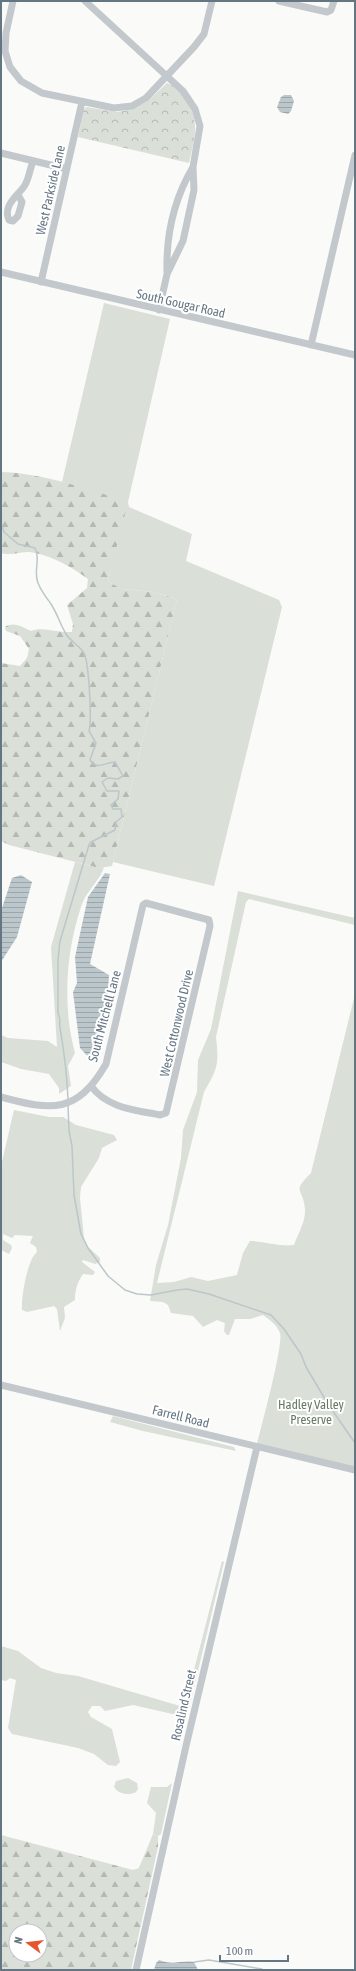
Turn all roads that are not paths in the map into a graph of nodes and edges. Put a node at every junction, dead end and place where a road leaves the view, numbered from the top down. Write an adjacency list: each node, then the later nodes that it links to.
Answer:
1 (13, 1): 7 (street)
2 (85, 1): 6 (street)
3 (212, 1): 6 (street)
4 (279, 1): 5 (street)
5 (334, 1)
6 (167, 77): 7 (street); 11 (street)
7 (82, 102): 12 (street, West Parkside Lane)
8 (1, 153): 10 (street)
9 (355, 155): 18 (street)
10 (32, 161): 12 (street); 13 (street)
11 (193, 167): 15 (street); 15 (street)
12 (67, 169): 16 (street, West Parkside Lane)
13 (18, 195)
14 (1, 272): 16 (street, South Gougar Road)
15 (167, 274): 17 (street)
16 (41, 282): 17 (street, South Gougar Road)
17 (159, 310): 18 (street, South Gougar Road)
18 (310, 345): 19 (street, South Gougar Road)
19 (355, 355)
20 (146, 902): 21 (street, South Mitchell Lane); 21 (street, West Cottonwood Drive)
21 (91, 1086): 22 (street, South Mitchell Lane)
22 (1, 1096)
23 (1, 1385): 24 (street, Farrell Road)
24 (257, 1447): 25 (street, Farrell Road); 26 (street, Rosalind Street)
25 (355, 1470)
26 (136, 1970)

